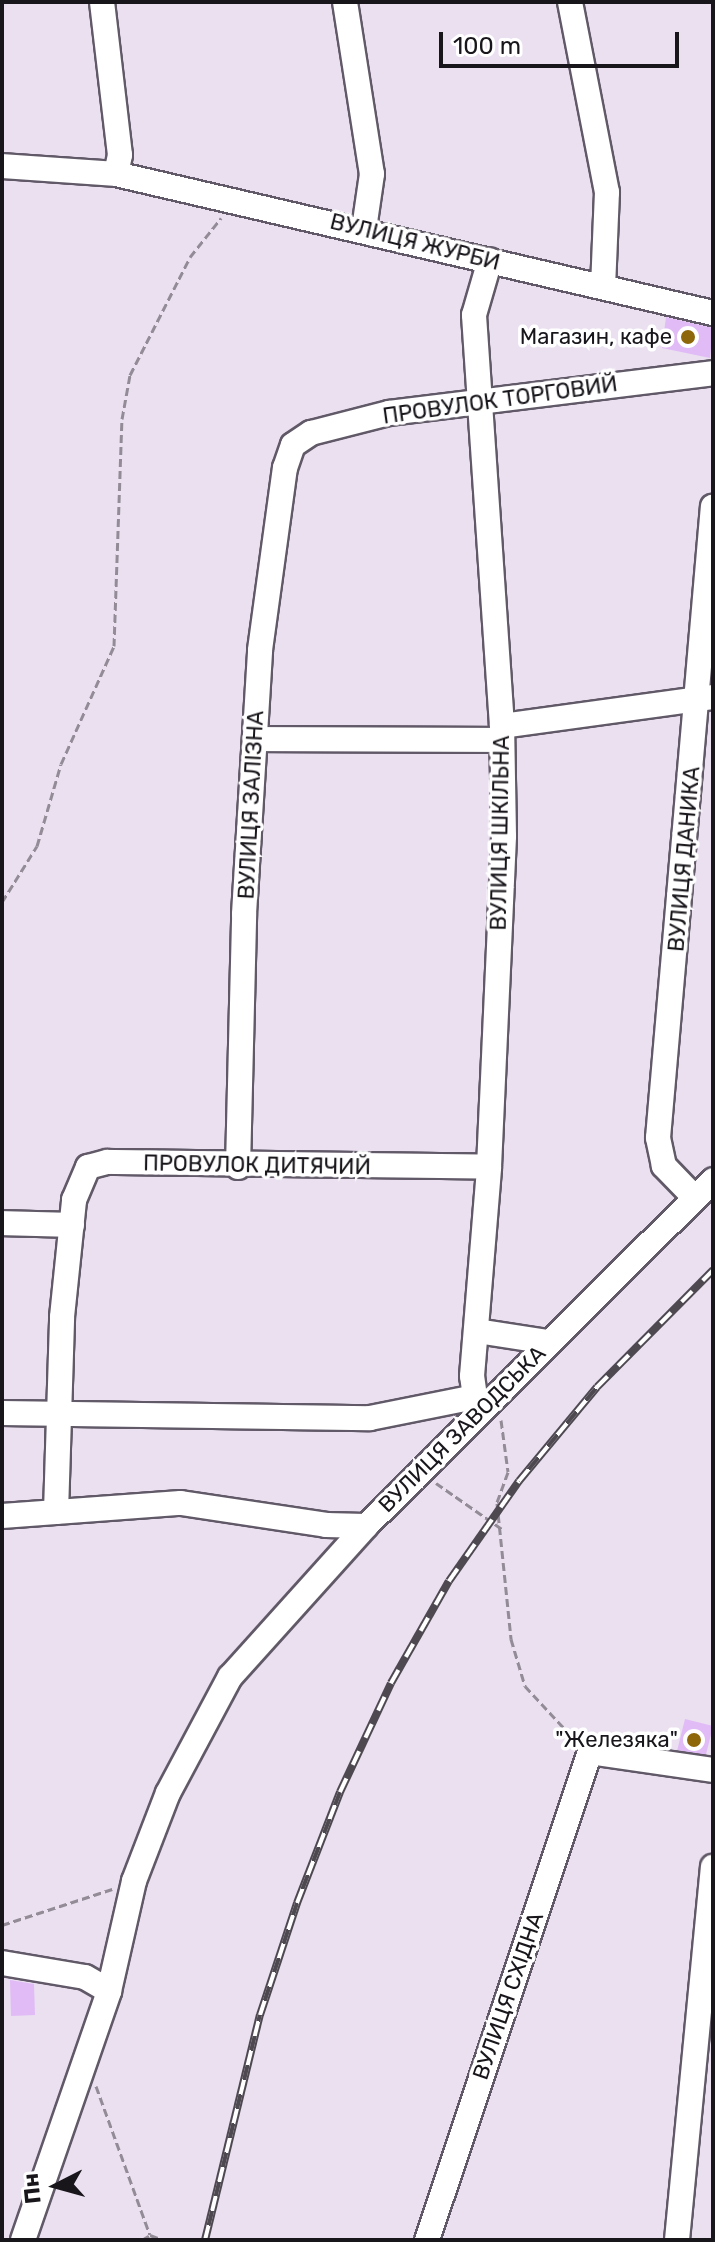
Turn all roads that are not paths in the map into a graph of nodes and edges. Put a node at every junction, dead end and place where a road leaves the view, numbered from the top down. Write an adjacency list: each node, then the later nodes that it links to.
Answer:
1 (102, 2): 5 (street)
2 (345, 2): 6 (street)
3 (570, 2): 8 (street)
4 (2, 166): 5 (street, ВУЛИЦЯ ЖУРБИ)
5 (116, 174): 6 (street, ВУЛИЦЯ ЖУРБИ)
6 (364, 229): 7 (street, ВУЛИЦЯ ЖУРБИ)
7 (490, 260): 8 (street, ВУЛИЦЯ ЖУРБИ); 11 (street, ВУЛИЦЯ ШКІЛЬНА)
8 (603, 287): 9 (street, ВУЛИЦЯ ЖУРБИ)
9 (713, 313)
10 (713, 373): 11 (street, ПРОВУЛОК ТОРГОВИЙ)
11 (479, 401): 12 (street, ПРОВУЛОК ТОРГОВИЙ); 15 (street, ВУЛИЦЯ ШКІЛЬНА)
12 (293, 445): 16 (street, ВУЛИЦЯ ЗАЛІЗНА)
13 (713, 506): 14 (street, ВУЛИЦЯ ДАНИКА)
14 (706, 697): 15 (street); 20 (street, ВУЛИЦЯ ДАНИКА)
15 (502, 733): 16 (street); 18 (street, ВУЛИЦЯ ШКІЛЬНА)
16 (255, 739): 17 (street, ВУЛИЦЯ ЗАЛІЗНА)
17 (238, 1167): 18 (street, ПРОВУЛОК ДИТЯЧИЙ); 22 (street, ПРОВУЛОК ДИТЯЧИЙ)
18 (489, 1167): 23 (street, ВУЛИЦЯ ШКІЛЬНА)
19 (713, 1180): 20 (street, ВУЛИЦЯ ЗАВОДСЬКА)
20 (695, 1198): 24 (street, ВУЛИЦЯ ЗАВОДСЬКА)
21 (2, 1223): 22 (street)
22 (72, 1225): 27 (street)
23 (477, 1331): 24 (street); 25 (street, ВУЛИЦЯ ШКІЛЬНА)
24 (548, 1342): 25 (street, ВУЛИЦЯ ЗАВОДСЬКА)
25 (485, 1398): 27 (street); 30 (street, ВУЛИЦЯ ЗАВОДСЬКА)
26 (2, 1413): 27 (street)
27 (60, 1416): 28 (street)
28 (56, 1512): 29 (street, ВУЛИЦЯ ЗАВОДСЬКА); 30 (street, ВУЛИЦЯ ЗАВОДСЬКА)
29 (2, 1516)
30 (366, 1526): 34 (street)
31 (713, 1770): 36 (street, ВУЛИЦЯ СХІДНА)
32 (713, 1867): 37 (street)
33 (2, 1963): 34 (street)
34 (109, 1991): 35 (street)
35 (23, 2240)
36 (427, 2240)
37 (677, 2240)

